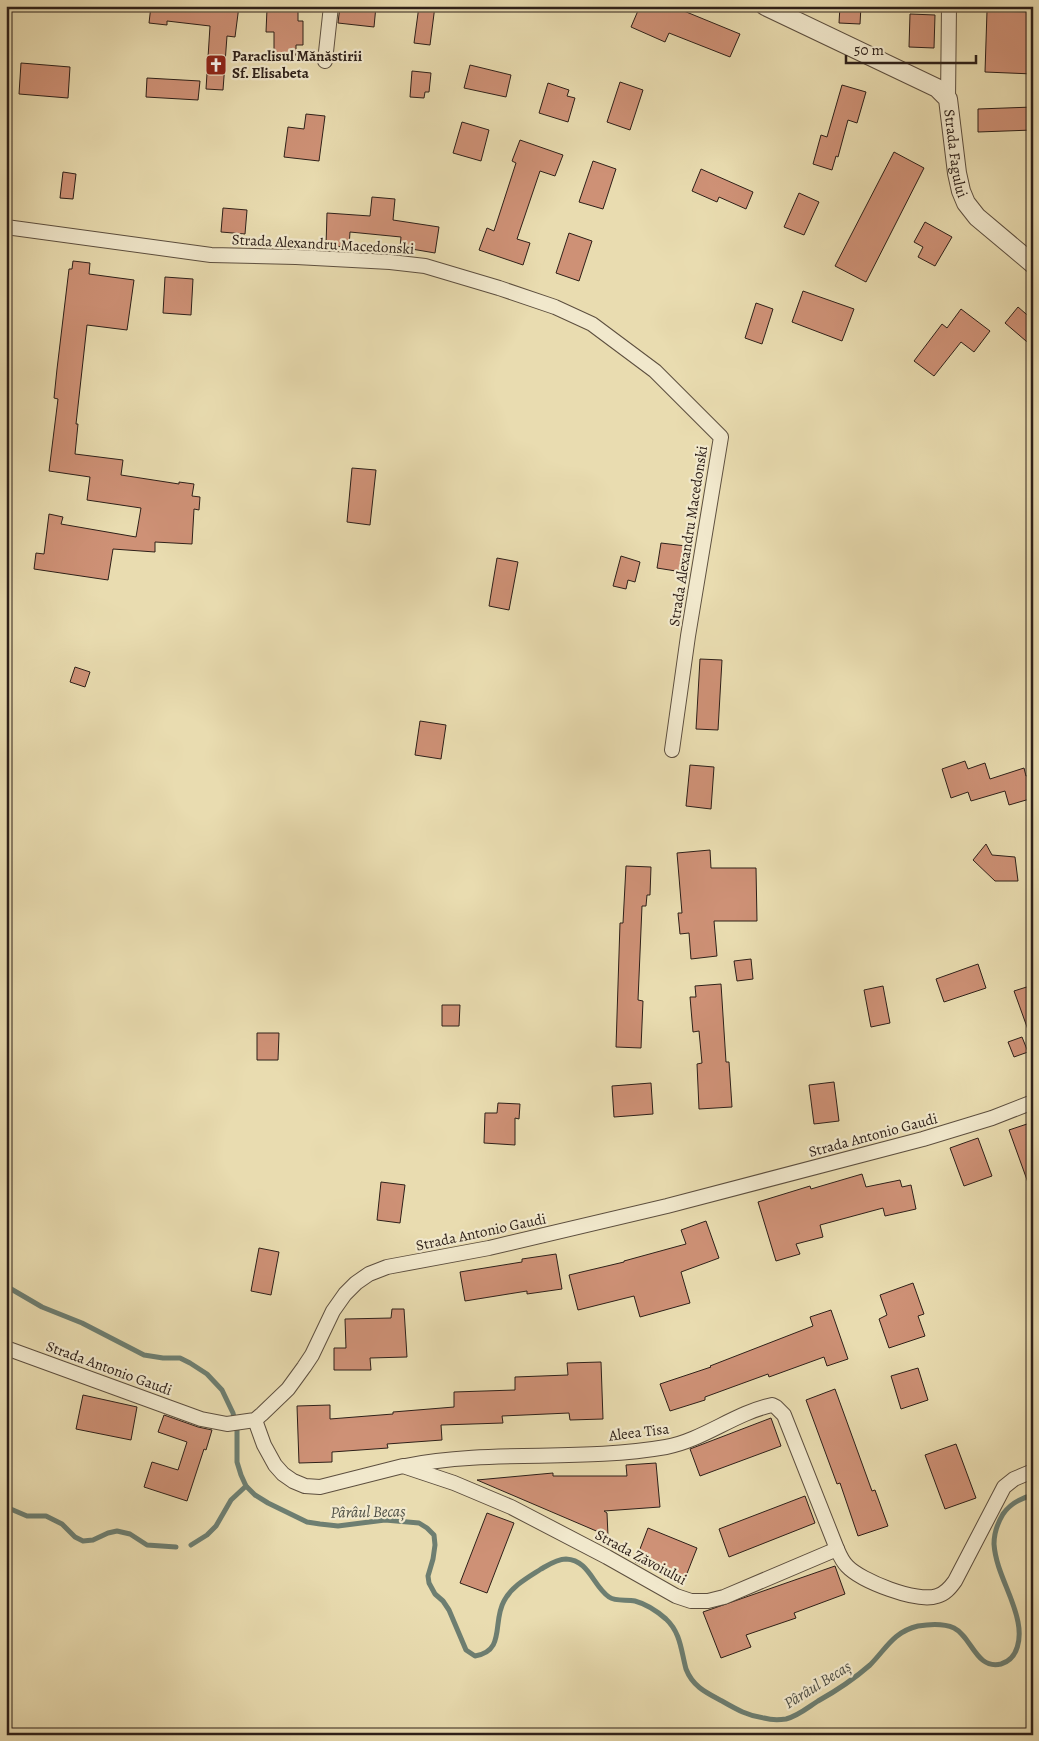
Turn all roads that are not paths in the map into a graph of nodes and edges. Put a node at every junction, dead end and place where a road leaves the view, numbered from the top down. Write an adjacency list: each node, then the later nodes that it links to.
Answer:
1 (330, 6): 4 (street)
2 (765, 6): 5 (street, Strada Fagului)
3 (950, 6): 5 (street)
4 (325, 61)
5 (948, 99): 7 (street, Strada Fagului)
6 (6, 227): 8 (street, Strada Alexandru Macedonski)
7 (1033, 264)
8 (672, 750)
9 (1033, 1102): 11 (street, Strada Antonio Gaudi)
10 (6, 1348): 11 (street, Strada Antonio Gaudi)
11 (250, 1420): 12 (street)
12 (403, 1466): 14 (street, Strada Zăvoiului); 14 (street, Aleea Tisa)
13 (1033, 1471): 14 (street)
14 (837, 1549)

